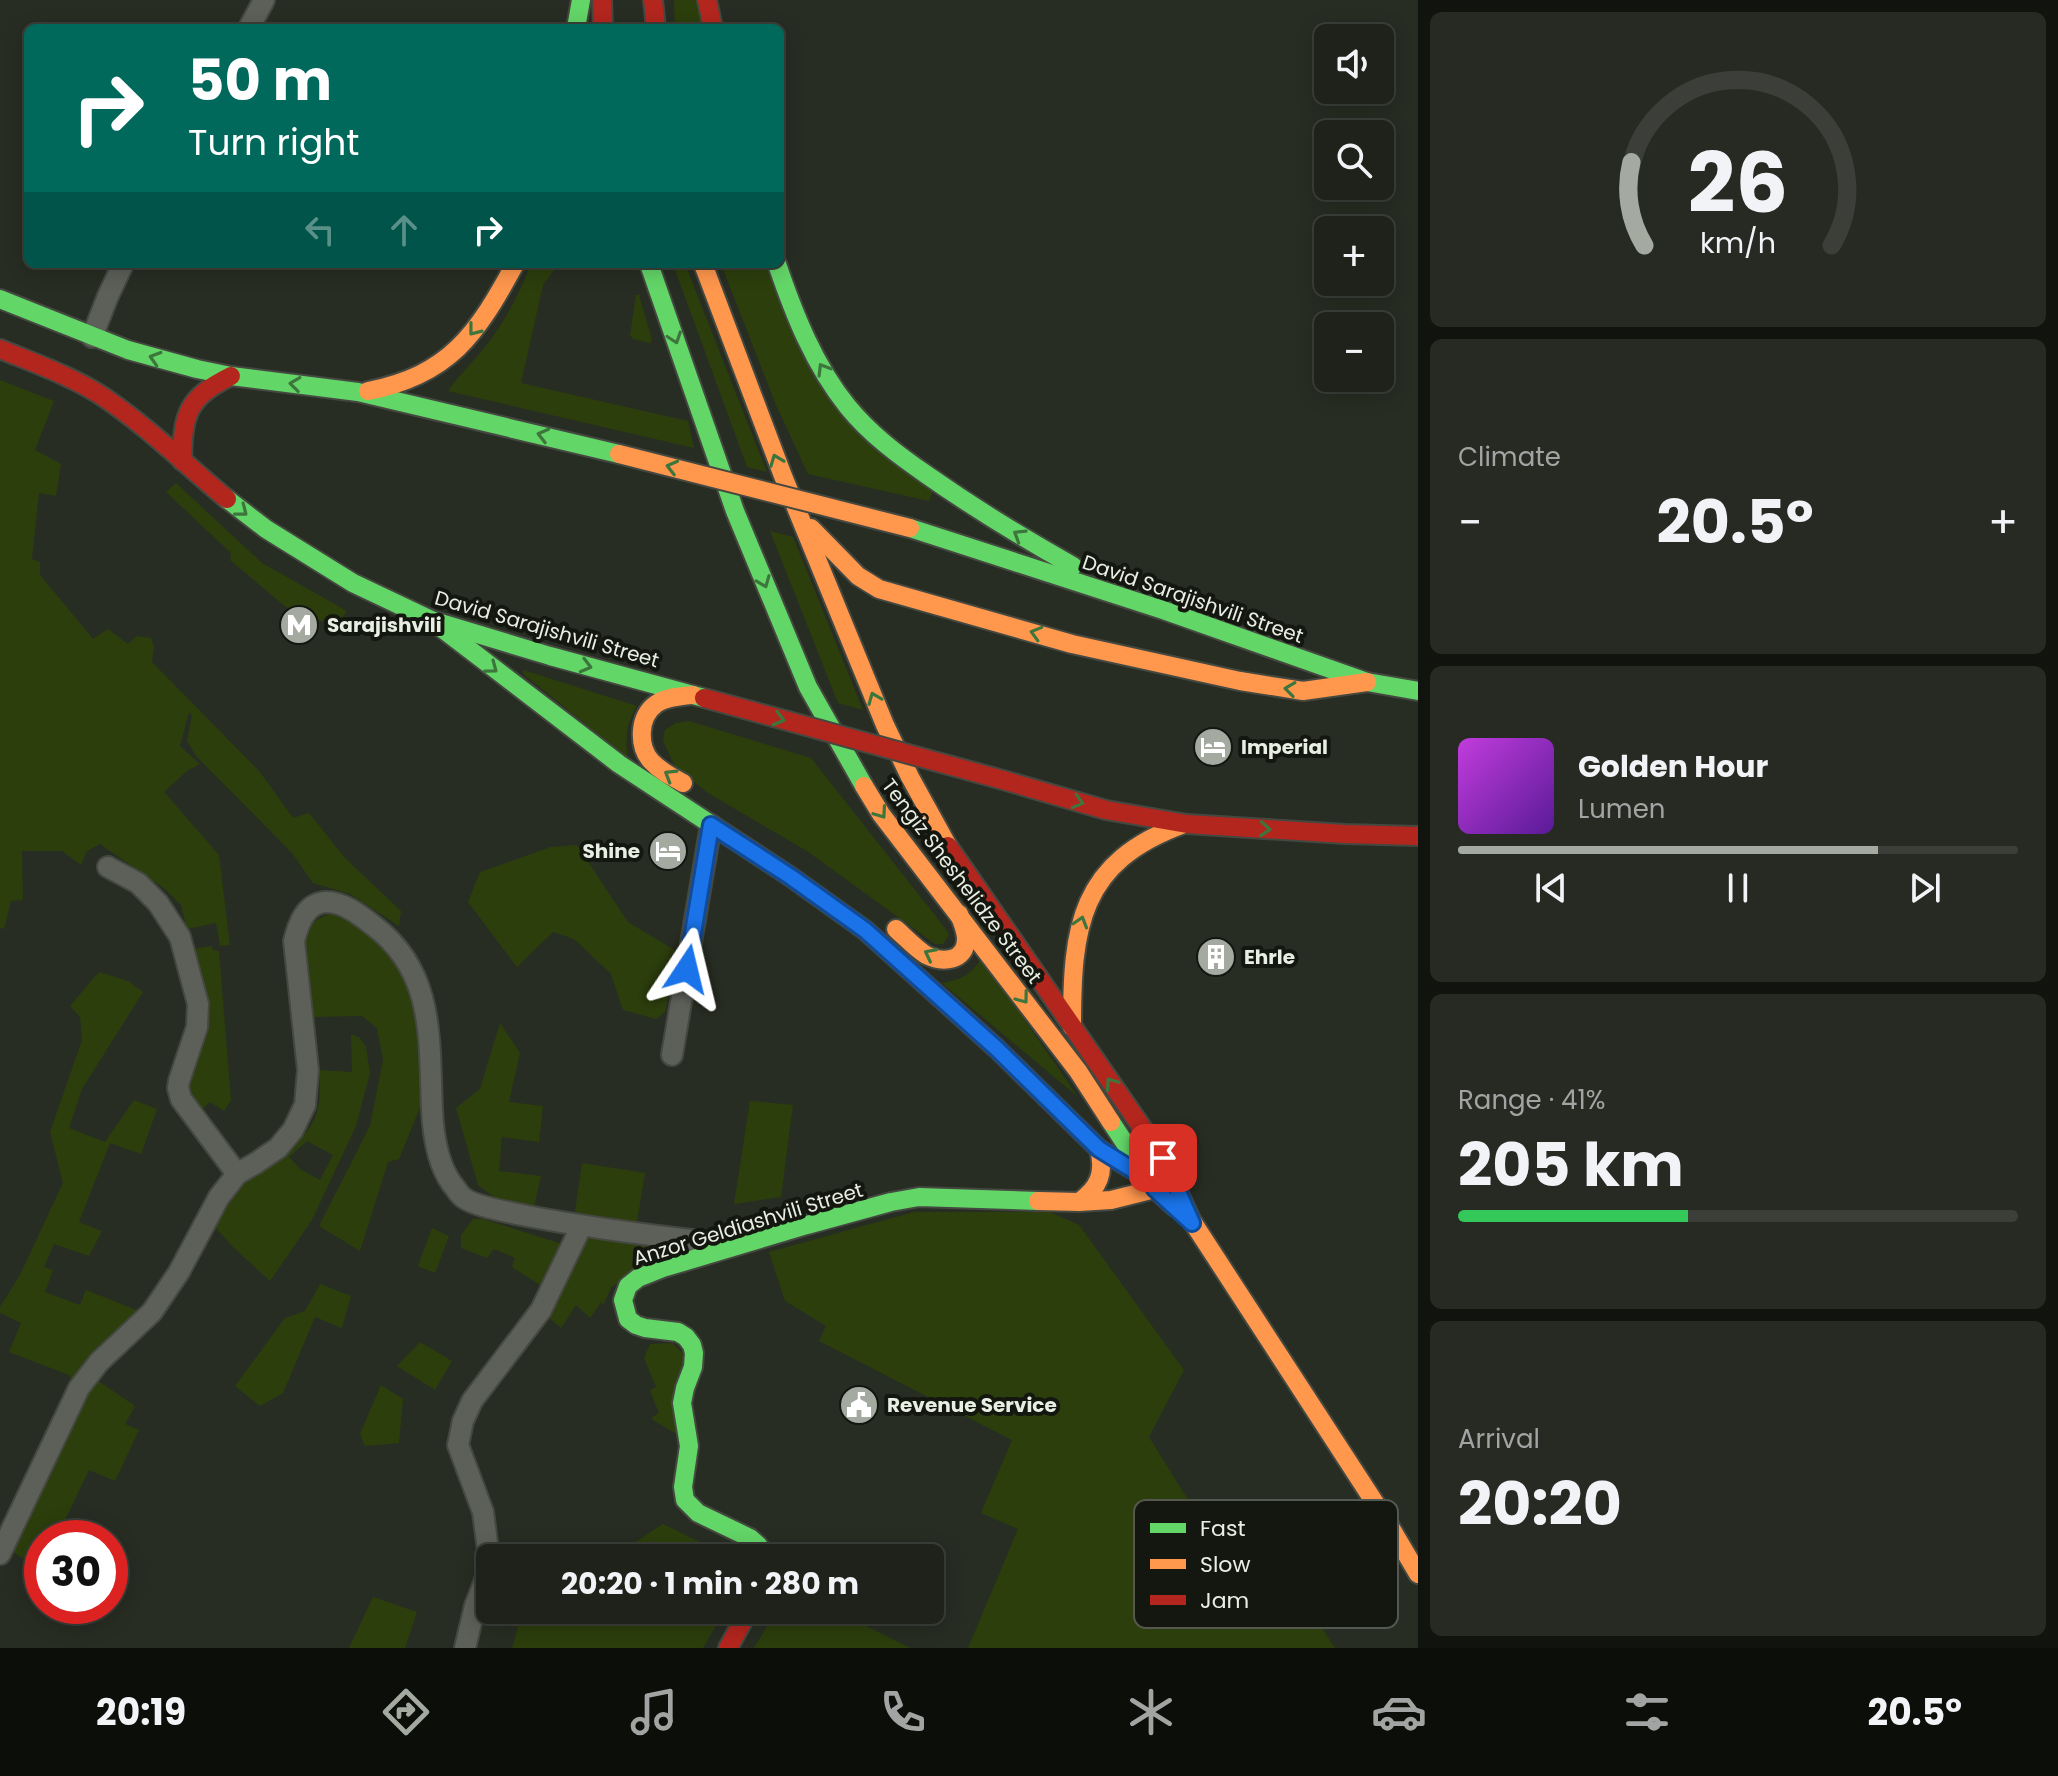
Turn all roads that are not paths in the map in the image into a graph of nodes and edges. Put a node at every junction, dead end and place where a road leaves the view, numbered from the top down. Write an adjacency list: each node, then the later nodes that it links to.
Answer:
1 (264, 0): 6 (street)
2 (581, 0): 7 (main road)
3 (602, 0): 8 (main road)
4 (653, 0): 9 (main road)
5 (707, 0): 10 (main road)
6 (251, 24)
7 (577, 24)
8 (603, 24)
9 (656, 24)
10 (712, 24)
11 (121, 268): 17 (street)
12 (513, 268): 20 (main road, one-way to 20)
13 (650, 268): 34 (main road, Tengiz Sheshelidze Street, one-way to 34)
14 (705, 268): 22 (main road, Tengiz Sheshelidze Street, one-way to 14)
15 (778, 268): 23 (main road, one-way to 15)
16 (0, 299): 17 (main road)
17 (92, 337): 19 (main road, one-way to 17)
18 (0, 349): 21 (main road, David Sarajishvili Street)
19 (231, 376): 20 (main road, one-way to 19); 21 (main road)
20 (358, 392): 23 (main road, David Sarajishvili Street, one-way to 20, bridge)
21 (182, 461): 24 (main road, David Sarajishvili Street, one-way to 24)
22 (797, 512): 25 (main road, one-way to 22); 35 (main road, Tengiz Sheshelidze Street, one-way to 22)
23 (1135, 601): 25 (main road, David Sarajishvili Street)
24 (431, 620): 27 (main road, David Sarajishvili Street, one-way to 27); 30 (main road, one-way to 30)
25 (1367, 682): 26 (main road, David Sarajishvili Street)
26 (1418, 691)
27 (699, 696): 28 (main road, one-way to 27); 29 (main road, David Sarajishvili Street, one-way to 29, bridge)
28 (693, 789)
29 (1187, 824): 31 (main road, one-way to 31); 35 (main road, one-way to 29)
30 (711, 825): 36 (street); 37 (main road)
31 (1416, 837)
32 (108, 867): 38 (street)
33 (879, 914): 34 (main road, one-way to 33)
34 (959, 914): 39 (main road, Tengiz Sheshelidze Street, one-way to 39)
35 (1072, 1027): 41 (main road, Tengiz Sheshelidze Street, one-way to 35)
36 (672, 1055)
37 (1099, 1149): 39 (main road); 40 (main road)
38 (237, 1174): 42 (street); 47 (street)
39 (1152, 1184): 40 (main road, Anzor Geldiashvili Street); 41 (main road, Tengiz Sheshelidze Street)
40 (1079, 1202): 43 (main road, Anzor Geldiashvili Street)
41 (1192, 1223): 44 (main road, Tengiz Sheshelidze Street)
42 (581, 1227): 43 (street); 50 (street)
43 (753, 1242): 46 (main road, Anzor Geldiashvili Street)
44 (1373, 1500)
45 (1398, 1540): 48 (main road, Tengiz Sheshelidze Street)
46 (757, 1544)
47 (0, 1554)
48 (1418, 1574)
49 (741, 1624): 51 (main road)
50 (465, 1648)
51 (728, 1648)

